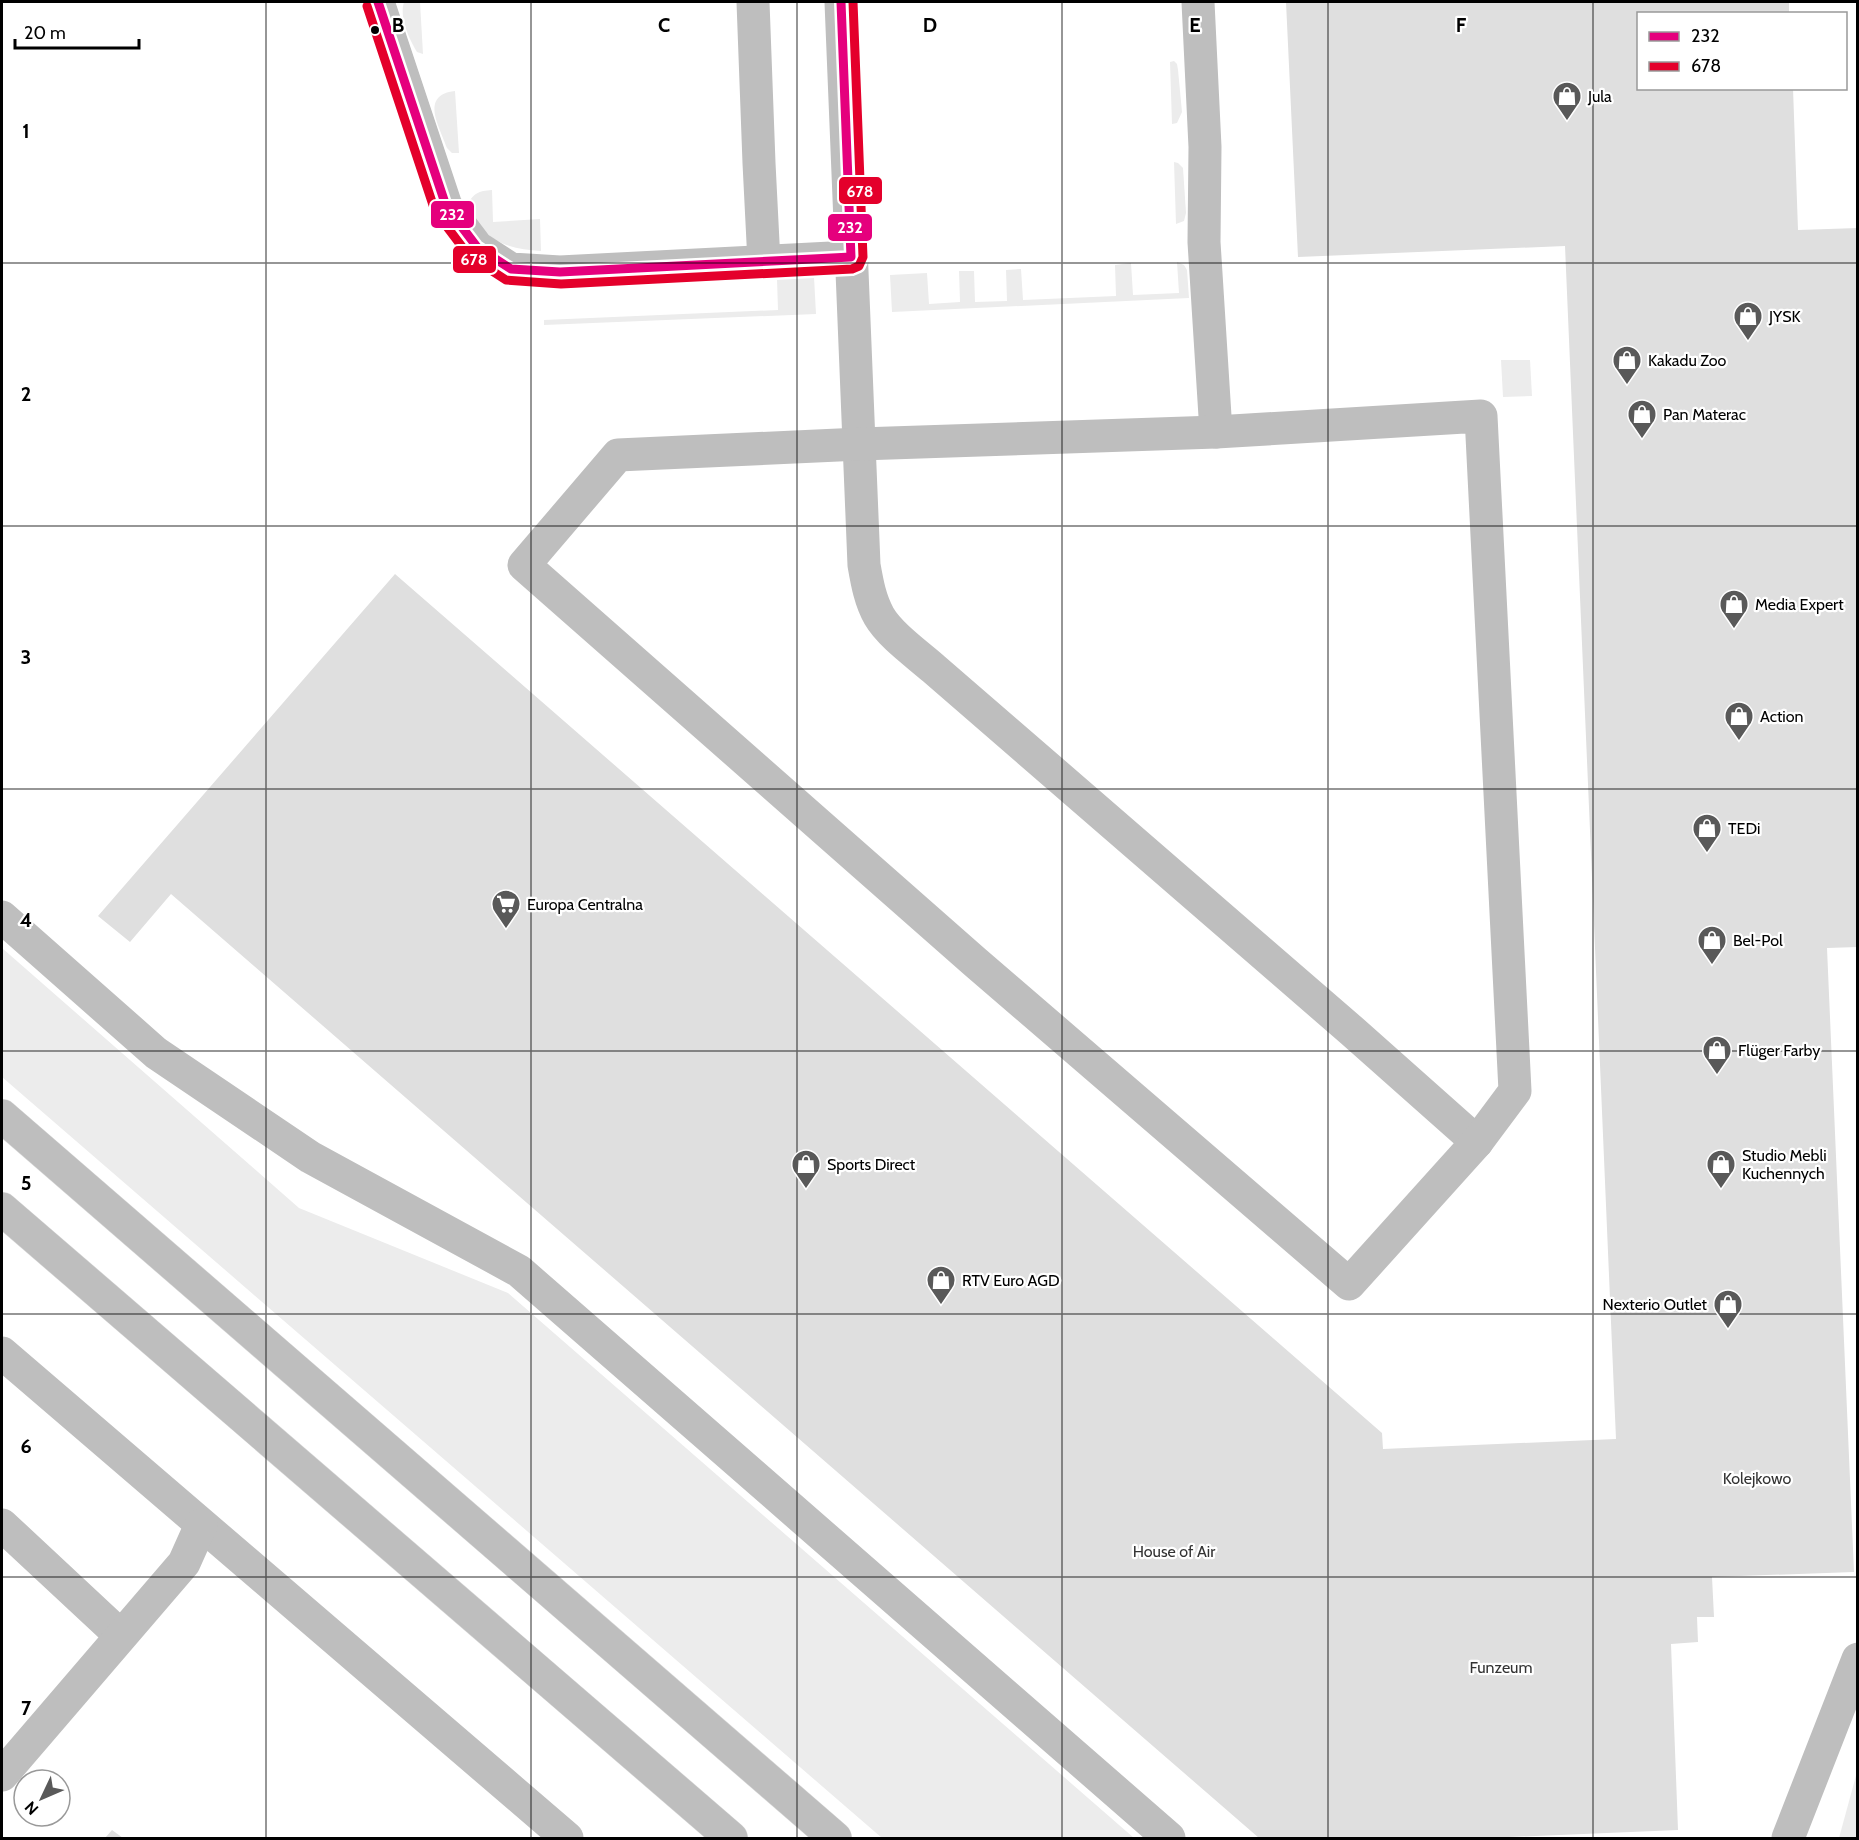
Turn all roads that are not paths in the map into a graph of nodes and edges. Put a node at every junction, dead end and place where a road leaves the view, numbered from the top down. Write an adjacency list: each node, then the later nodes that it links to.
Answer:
1 (378, 2): 6 (main road)
2 (753, 2): 6 (main road)
3 (841, 2): 5 (main road)
4 (1198, 2): 7 (main road)
5 (851, 257): 6 (main road); 8 (main road)
6 (764, 262)
7 (1216, 432): 8 (main road); 11 (main road)
8 (860, 444): 11 (main road); 11 (main road)
9 (2, 917): 22 (main road)
10 (2, 1116): 21 (main road)
11 (1477, 1142)
12 (2, 1209): 20 (main road)
13 (2, 1353): 14 (main road)
14 (201, 1525): 16 (main road); 19 (main road)
15 (2, 1526): 16 (main road)
16 (120, 1635): 18 (main road)
17 (1857, 1659): 23 (main road)
18 (2, 1775)
19 (567, 1839)
20 (731, 1839)
21 (835, 1839)
22 (1169, 1839)
23 (1788, 1839)

